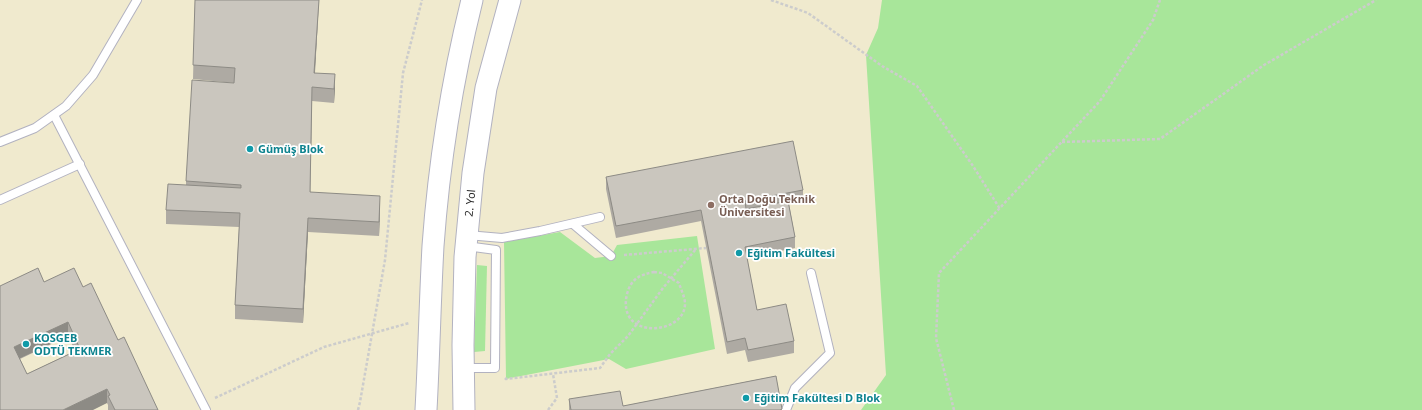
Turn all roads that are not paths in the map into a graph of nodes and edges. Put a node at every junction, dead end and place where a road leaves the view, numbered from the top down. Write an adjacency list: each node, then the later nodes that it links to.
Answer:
1 (137, 0): 4 (lane)
2 (472, 0): 15 (street)
3 (510, 0): 10 (street, 2. Yol)
4 (54, 114): 5 (lane); 6 (lane)
5 (0, 142)
6 (80, 164): 7 (lane); 14 (lane)
7 (0, 200)
8 (600, 217): 9 (lane)
9 (573, 224): 10 (lane); 11 (lane)
10 (467, 240): 13 (street, 2. Yol); 13 (lane)
11 (611, 256)
12 (811, 273): 17 (lane)
13 (463, 368): 16 (street, 2. Yol)
14 (204, 407)
15 (426, 410)
16 (464, 410)
17 (786, 410)

